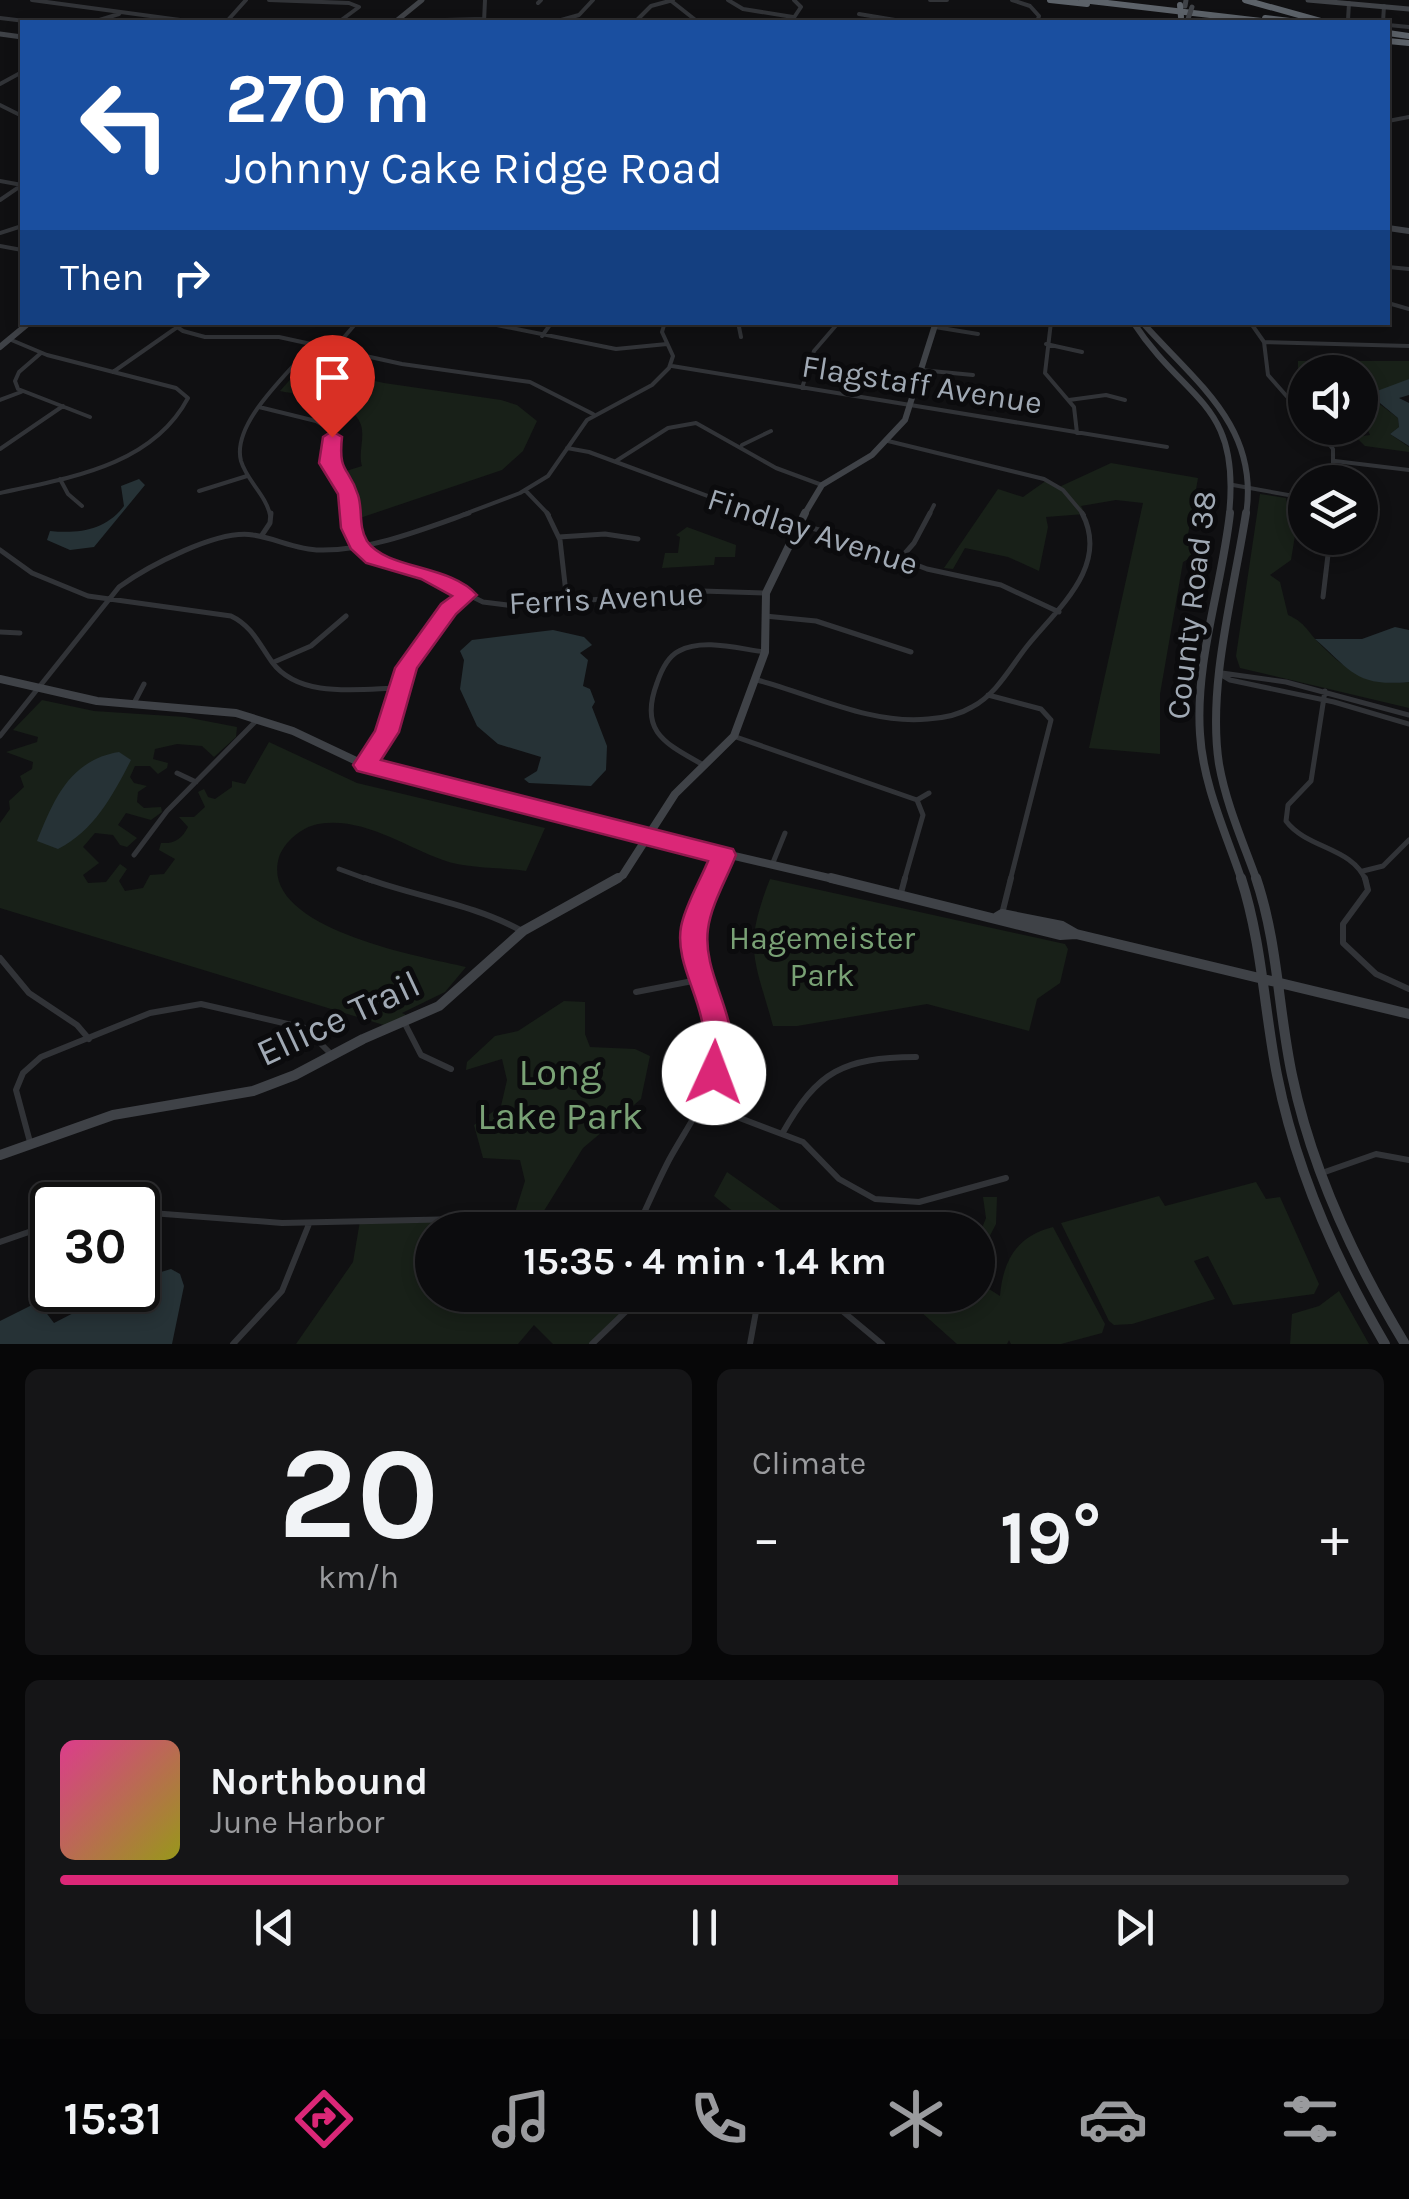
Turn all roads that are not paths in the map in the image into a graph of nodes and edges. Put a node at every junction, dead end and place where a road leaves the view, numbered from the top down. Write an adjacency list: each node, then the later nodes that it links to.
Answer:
1 (32, 0): 21 (street)
2 (246, 0): 25 (street)
3 (269, 0): 26 (street)
4 (422, 0): 27 (street)
5 (594, 0): 28 (street)
6 (671, 0): 29 (street); 30 (street)
7 (728, 0): 31 (street)
8 (794, 0): 31 (street)
9 (930, 0): 10 (street)
10 (947, 0)
11 (1012, 0): 33 (street)
12 (1050, 0): 20 (highway)
13 (1082, 0): 36 (highway)
14 (1130, 0): 37 (highway)
15 (1245, 0): 38 (highway)
16 (1311, 0): 17 (street)
17 (1349, 4): 18 (street); 39 (street)
18 (1384, 6): 19 (street); 40 (street)
19 (1409, 9)
20 (1130, 10): 34 (highway); 35 (highway)
21 (122, 13): 23 (street); 24 (street)
22 (860, 14): 32 (street)
23 (99, 20)
24 (180, 20)
25 (229, 20)
26 (343, 20)
27 (397, 20)
28 (561, 20)
29 (637, 20)
30 (696, 20)
31 (792, 20)
32 (894, 20)
33 (1038, 20)
34 (1202, 20)
35 (1219, 20)
36 (1253, 20)
37 (1283, 20)
38 (1317, 20)
39 (1348, 20)
40 (1386, 20)
41 (20, 73): 42 (street)
42 (10, 78): 43 (street); 44 (street)
43 (20, 80)
44 (0, 84)
45 (26, 325): 63 (street)
46 (173, 325): 58 (street)
47 (354, 325): 70 (street)
48 (495, 325): 60 (street)
49 (550, 325): 60 (street)
50 (664, 325): 65 (street)
51 (739, 325): 61 (street)
52 (836, 325): 77 (street)
53 (936, 325): 59 (street); 74 (street)
54 (1050, 325): 66 (street)
55 (1136, 325): 102 (street, County Road 38)
56 (1145, 325): 104 (street)
57 (1252, 325): 64 (street)
58 (176, 328): 67 (street); 75 (street)
59 (978, 334)
60 (542, 336): 65 (street)
61 (741, 337)
62 (0, 338): 63 (street)
63 (9, 340): 68 (street); 72 (street)
64 (1264, 342): 69 (street); 79 (street)
65 (667, 344): 73 (street)
66 (1046, 344): 71 (street); 81 (street)
67 (313, 345): 70 (street); 84 (street)
68 (0, 346)
69 (1409, 346)
70 (334, 349): 86 (street)
71 (1082, 352)
72 (42, 353): 75 (street); 78 (street)
73 (671, 366): 77 (street, Flagstaff Avenue); 86 (street)
74 (920, 370): 76 (street); 85 (street)
75 (113, 372): 101 (street)
76 (973, 375)
77 (802, 388): 85 (street, Flagstaff Avenue)
78 (21, 392): 80 (street); 83 (street)
79 (1288, 398)
80 (0, 400)
81 (1068, 400): 82 (street); 89 (street)
82 (1126, 400)
83 (64, 405): 87 (street); 95 (street)
84 (259, 407): 100 (street); 115 (street)
85 (912, 407): 89 (street, Flagstaff Avenue); 90 (street)
86 (593, 414): 94 (street)
87 (90, 417)
88 (771, 431): 92 (street)
89 (1077, 433): 93 (street, Flagstaff Avenue)
90 (888, 441): 103 (street); 125 (street)
91 (1329, 445): 96 (street)
92 (740, 446): 97 (street); 103 (street)
93 (1167, 446)
94 (566, 448): 97 (street, Findlay Avenue); 105 (street)
95 (0, 450)
96 (1335, 460): 98 (street); 99 (street)
97 (615, 462): 111 (street, Findlay Avenue)
98 (1335, 465)
99 (1409, 470)
100 (247, 476): 106 (street); 112 (street)
101 (60, 479): 107 (street); 110 (street)
102 (1233, 484): 104 (street); 133 (street, County Road 38)
103 (822, 485): 111 (street)
104 (1250, 488): 108 (street); 134 (street, County Road 38)
105 (525, 490): 113 (street); 115 (street)
106 (199, 491)
107 (0, 494)
108 (1288, 495)
109 (934, 505): 119 (street)
110 (82, 506)
111 (798, 524): 119 (street, Findlay Avenue); 120 (street)
112 (262, 536): 115 (street); 123 (street)
113 (559, 536): 114 (street); 124 (street)
114 (638, 539)
115 (358, 544): 121 (street, Ferris Avenue)
116 (0, 550): 118 (street)
117 (1330, 555): 122 (street)
118 (3, 558): 123 (street)
119 (900, 559): 125 (street, Findlay Avenue)
120 (766, 593): 124 (street, Ferris Avenue); 127 (street)
121 (466, 595): 124 (street, Ferris Avenue); 138 (street)
122 (1322, 596)
123 (106, 602): 132 (street); 139 (street)
124 (567, 602)
125 (1059, 612): 140 (street)
126 (346, 616): 132 (street)
127 (765, 616): 130 (street); 131 (street)
128 (0, 632): 129 (street)
129 (20, 633)
130 (765, 652): 136 (street); 149 (street)
131 (911, 652)
132 (273, 662): 138 (street)
133 (1203, 672): 134 (street); 167 (street, County Road 38)
134 (1220, 674): 141 (street); 141 (street); 168 (street, County Road 38)
135 (0, 678): 139 (street)
136 (757, 680): 140 (street); 147 (street)
137 (144, 684): 142 (street)
138 (399, 688): 148 (street)
139 (40, 689): 142 (street); 146 (street)
140 (988, 694): 163 (street)
141 (1324, 695): 143 (street); 145 (street); 161 (street)
142 (133, 705): 144 (street)
143 (1409, 715)
144 (258, 719): 148 (street); 151 (street)
145 (1409, 724)
146 (0, 736)
147 (734, 736): 149 (street, Ellice Trail); 153 (street)
148 (365, 765): 155 (street)
149 (706, 766): 155 (street, Ellice Trail)
150 (178, 774): 151 (street)
151 (196, 782): 158 (street)
152 (929, 793): 153 (street)
153 (916, 800): 162 (street)
154 (785, 833): 159 (street)
155 (649, 837): 157 (street); 164 (street, Ellice Trail)
156 (1409, 840): 161 (street)
157 (724, 855): 159 (street); 166 (street)
158 (134, 856)
159 (772, 866): 162 (street)
160 (339, 869): 164 (street)
161 (1363, 871): 169 (street)
162 (900, 894): 163 (street)
163 (1000, 915): 167 (street)
164 (523, 931): 172 (street, Ellice Trail)
165 (0, 958): 173 (street)
166 (703, 979): 170 (street); 177 (street)
167 (1264, 979): 168 (street); 197 (street, County Road 38)
168 (1280, 983): 171 (street); 182 (street, County Road 38)
169 (1409, 989)
170 (636, 992)
171 (1409, 1014)
172 (404, 1022): 174 (street, Ellice Trail); 176 (street)
173 (89, 1040): 174 (street); 179 (street)
174 (332, 1055): 179 (street, Ellice Trail)
175 (916, 1057): 178 (street)
176 (451, 1069)
177 (703, 1104): 178 (street); 185 (street)
178 (782, 1134): 183 (street)
179 (30, 1142): 180 (street, Ellice Trail)
180 (0, 1156)
181 (1409, 1160): 182 (street)
182 (1322, 1173): 198 (street, County Road 38)
183 (1006, 1178)
184 (160, 1212): 187 (street)
185 (645, 1212)
186 (415, 1219): 187 (street)
187 (308, 1224): 193 (street)
188 (30, 1232): 189 (street)
189 (0, 1242)
190 (625, 1312): 194 (street)
191 (756, 1312): 195 (street)
192 (848, 1312): 196 (street)
193 (232, 1344)
194 (592, 1344)
195 (750, 1344)
196 (882, 1344)
197 (1385, 1344)
198 (1404, 1344)

